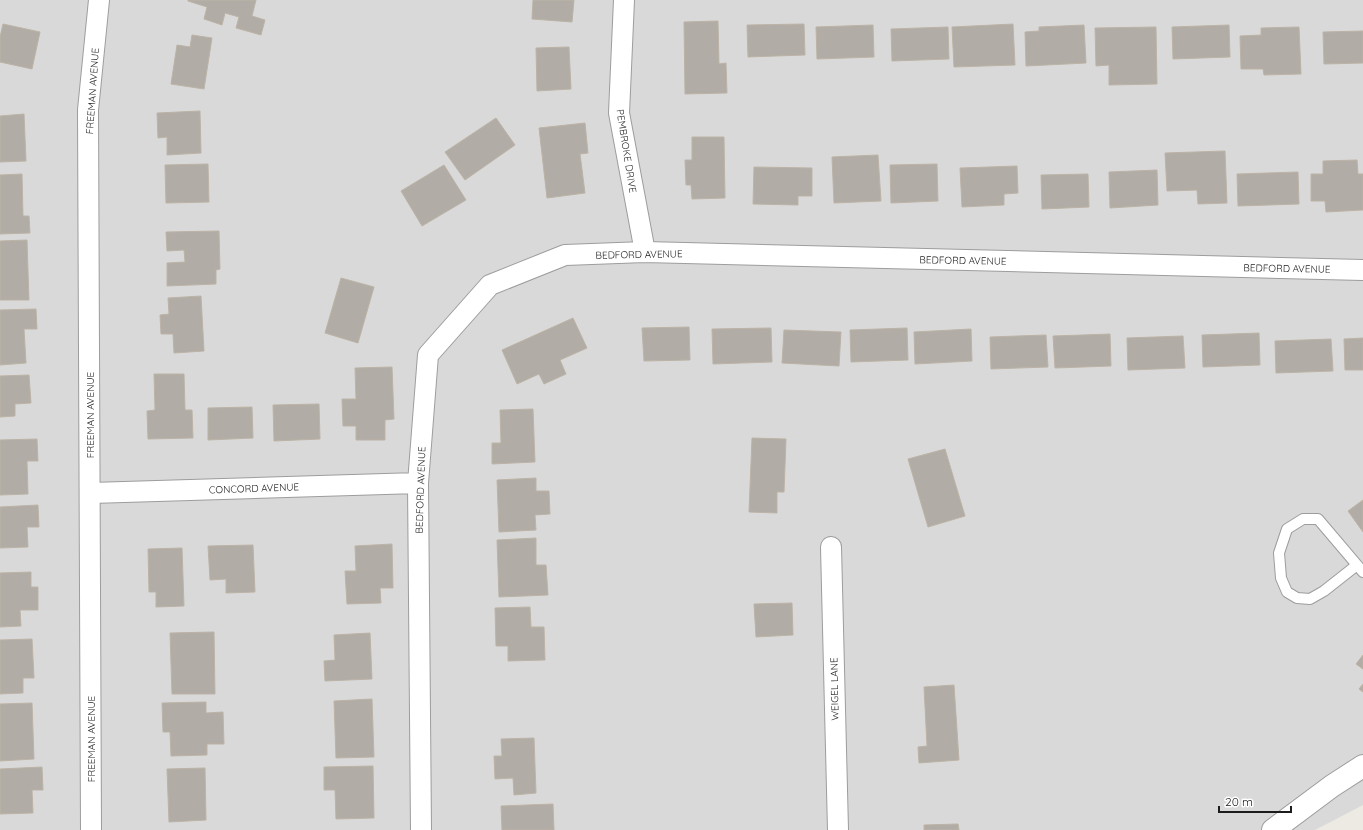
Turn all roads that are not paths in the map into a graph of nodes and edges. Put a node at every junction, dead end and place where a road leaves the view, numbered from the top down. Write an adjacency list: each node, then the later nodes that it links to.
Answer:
1 (99, 0): 6 (street, FREEMAN AVENUE)
2 (624, 0): 3 (street, PEMBROKE DRIVE)
3 (645, 252): 4 (street, BEDFORD AVENUE); 5 (street, BEDFORD AVENUE)
4 (1363, 270)
5 (418, 483): 6 (street, CONCORD AVENUE); 11 (street, BEDFORD AVENUE)
6 (91, 493): 10 (street, FREEMAN AVENUE)
7 (831, 547): 12 (street, WEIGEL LANE)
8 (1360, 568): 8 (lane)
9 (1363, 766): 13 (street)
10 (91, 830)
11 (421, 830)
12 (838, 830)
13 (1272, 830)

